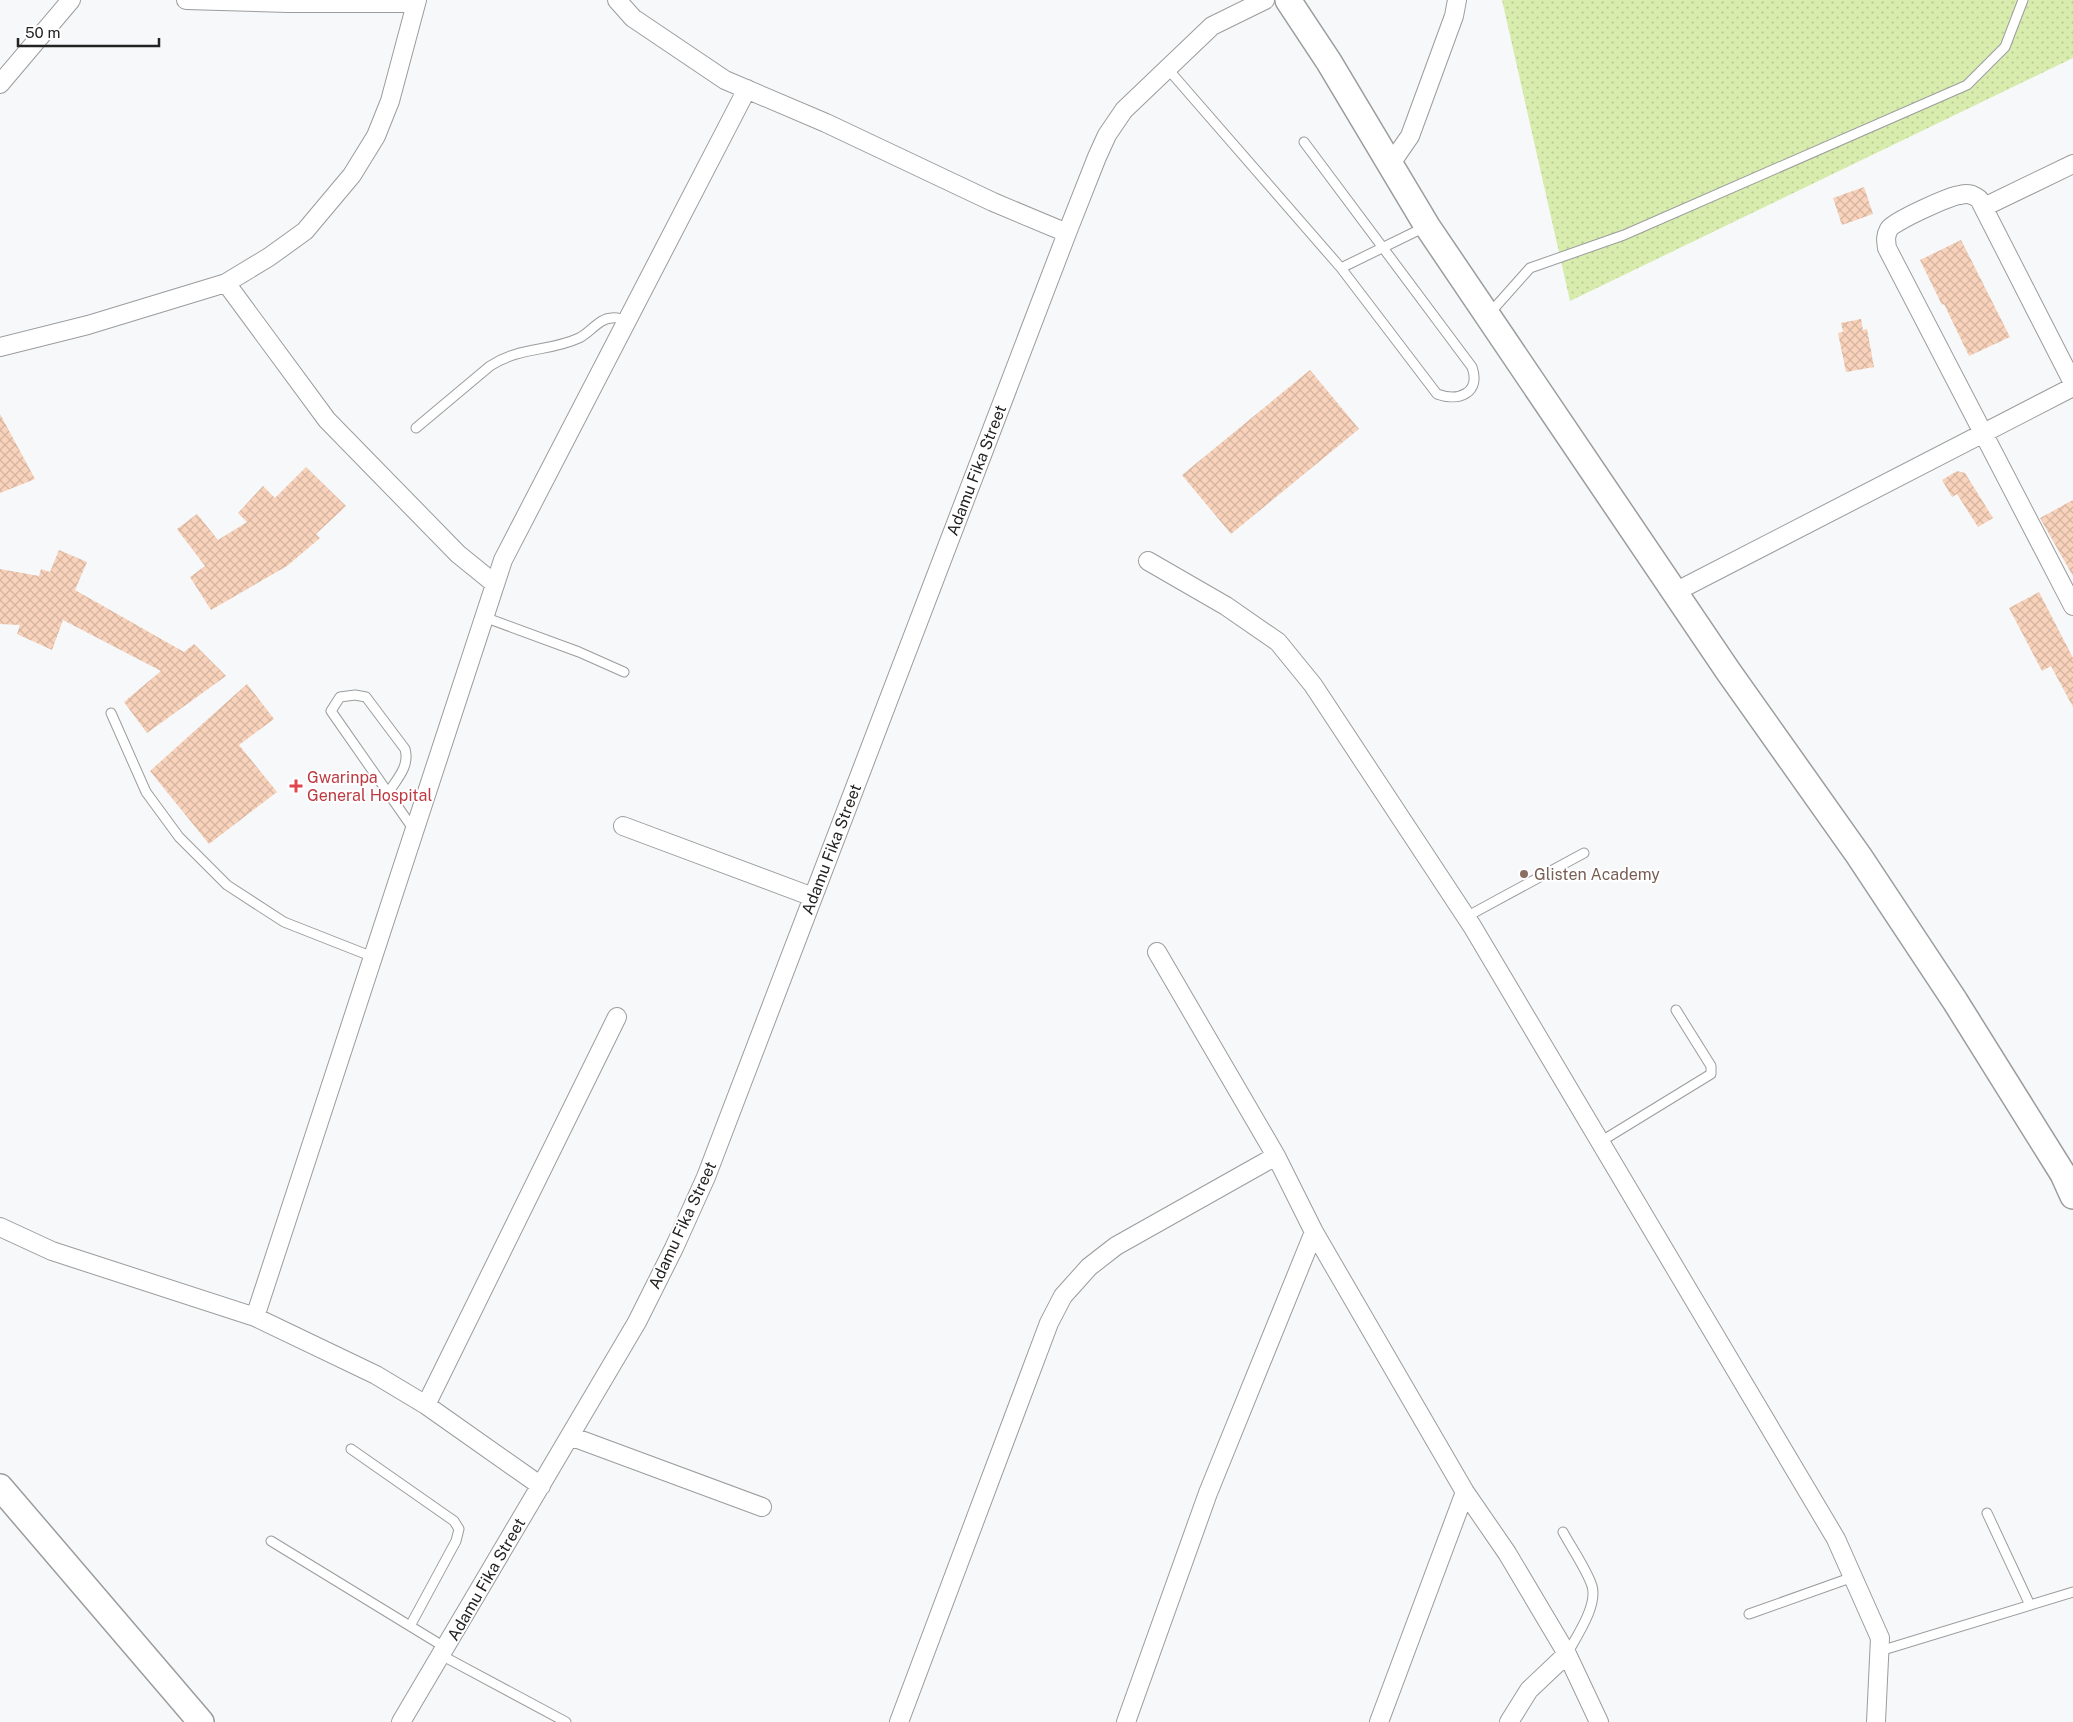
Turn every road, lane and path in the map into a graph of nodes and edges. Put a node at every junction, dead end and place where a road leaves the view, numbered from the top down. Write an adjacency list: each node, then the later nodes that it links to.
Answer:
1 (71, 0): 10 (street)
2 (186, 0): 8 (street)
3 (617, 0): 11 (street)
4 (1265, 0): 9 (street, Adamu Fika Street)
5 (1288, 0): 13 (street)
6 (1457, 0): 13 (street)
7 (2023, 0): 21 (lane)
8 (417, 1): 20 (street)
9 (1168, 68): 17 (street, Adamu Fika Street); 19 (lane)
10 (0, 84)
11 (747, 89): 17 (street); 22 (street)
12 (1304, 142): 18 (lane)
13 (1390, 164): 16 (street)
14 (2073, 164): 15 (street)
15 (1984, 207): 24 (street); 26 (street)
16 (1427, 226): 18 (lane); 21 (street)
17 (1067, 232): 38 (street, Adamu Fika Street)
18 (1382, 248): 19 (lane); 19 (lane)
19 (1341, 268)
20 (226, 283): 23 (street); 28 (street)
21 (1488, 316): 29 (street)
22 (627, 320): 25 (lane); 28 (street)
23 (0, 347)
24 (2073, 385): 26 (street)
25 (416, 428)
26 (1984, 433): 29 (street); 30 (street)
27 (1148, 561): 39 (street)
28 (495, 584): 31 (street)
29 (1675, 592): 46 (street)
30 (2073, 606)
31 (484, 617): 32 (lane); 36 (street)
32 (624, 672)
33 (111, 713): 41 (lane)
34 (388, 793): 34 (lane); 36 (lane)
35 (623, 826): 38 (street)
36 (415, 830): 41 (street)
37 (1584, 853): 39 (lane)
38 (813, 898): 51 (street, Adamu Fika Street)
39 (1466, 917): 44 (street)
40 (1157, 952): 45 (street)
41 (373, 957): 49 (street)
42 (1676, 1010): 44 (lane)
43 (617, 1017): 50 (street)
44 (1600, 1142): 60 (street)
45 (1276, 1156): 48 (street); 71 (street)
46 (2073, 1196)
47 (0, 1227): 49 (street)
48 (1314, 1232): 55 (street); 72 (street)
49 (255, 1317): 50 (street)
50 (426, 1405): 53 (street)
51 (570, 1436): 53 (street, Adamu Fika Street); 56 (street)
52 (351, 1449): 64 (lane)
53 (541, 1486): 66 (street, Adamu Fika Street)
54 (0, 1488): 68 (street)
55 (1465, 1492): 67 (street); 73 (street)
56 (762, 1507)
57 (1987, 1513): 62 (lane)
58 (1563, 1532): 67 (lane)
59 (270, 1541): 64 (lane)
60 (1853, 1577): 63 (lane); 65 (street)
61 (2073, 1592): 62 (lane)
62 (2030, 1605): 65 (lane)
63 (1749, 1614)
64 (410, 1626): 66 (lane)
65 (1880, 1651): 76 (street)
66 (444, 1652): 69 (street, Adamu Fika Street); 70 (lane)
67 (1567, 1654): 74 (street); 75 (street)
68 (201, 1722)
69 (401, 1722)
70 (566, 1722)
71 (899, 1722)
72 (1126, 1722)
73 (1379, 1722)
74 (1509, 1722)
75 (1600, 1722)
76 (1876, 1722)

